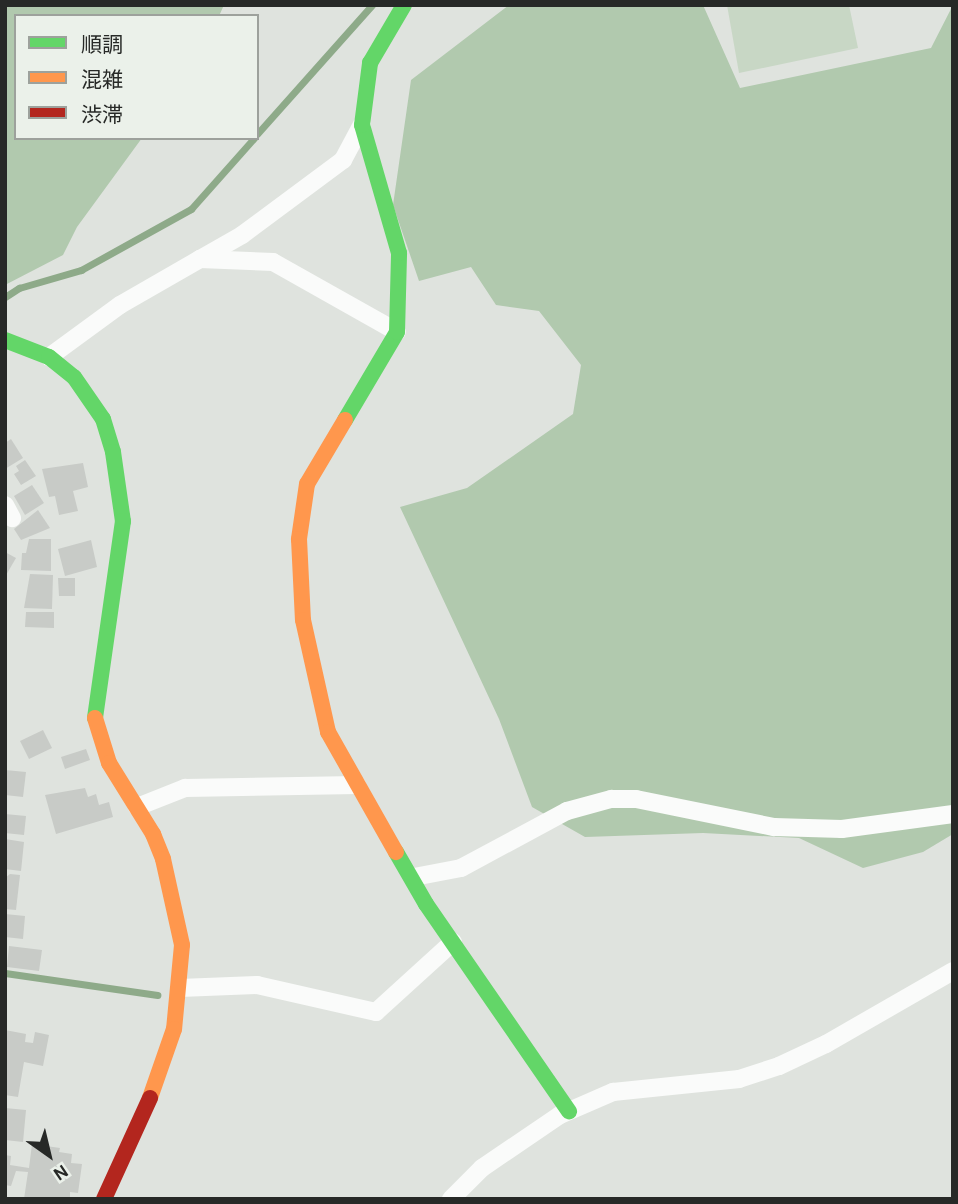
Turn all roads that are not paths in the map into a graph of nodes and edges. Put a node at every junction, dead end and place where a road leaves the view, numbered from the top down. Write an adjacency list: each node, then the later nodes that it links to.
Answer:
1 (404, 5): 2 (street)
2 (362, 125): 3 (street); 4 (street)
3 (200, 259): 4 (street); 6 (street)
4 (397, 332): 7 (street)
5 (5, 340): 6 (street)
6 (49, 357): 8 (street)
7 (357, 785): 8 (street); 10 (street)
8 (137, 807): 13 (street)
9 (953, 814): 10 (street)
10 (414, 877): 11 (street)
11 (453, 942): 13 (street); 14 (street)
12 (953, 971): 14 (street)
13 (180, 988): 15 (street)
14 (569, 1111): 16 (street)
15 (104, 1199)
16 (451, 1199)

